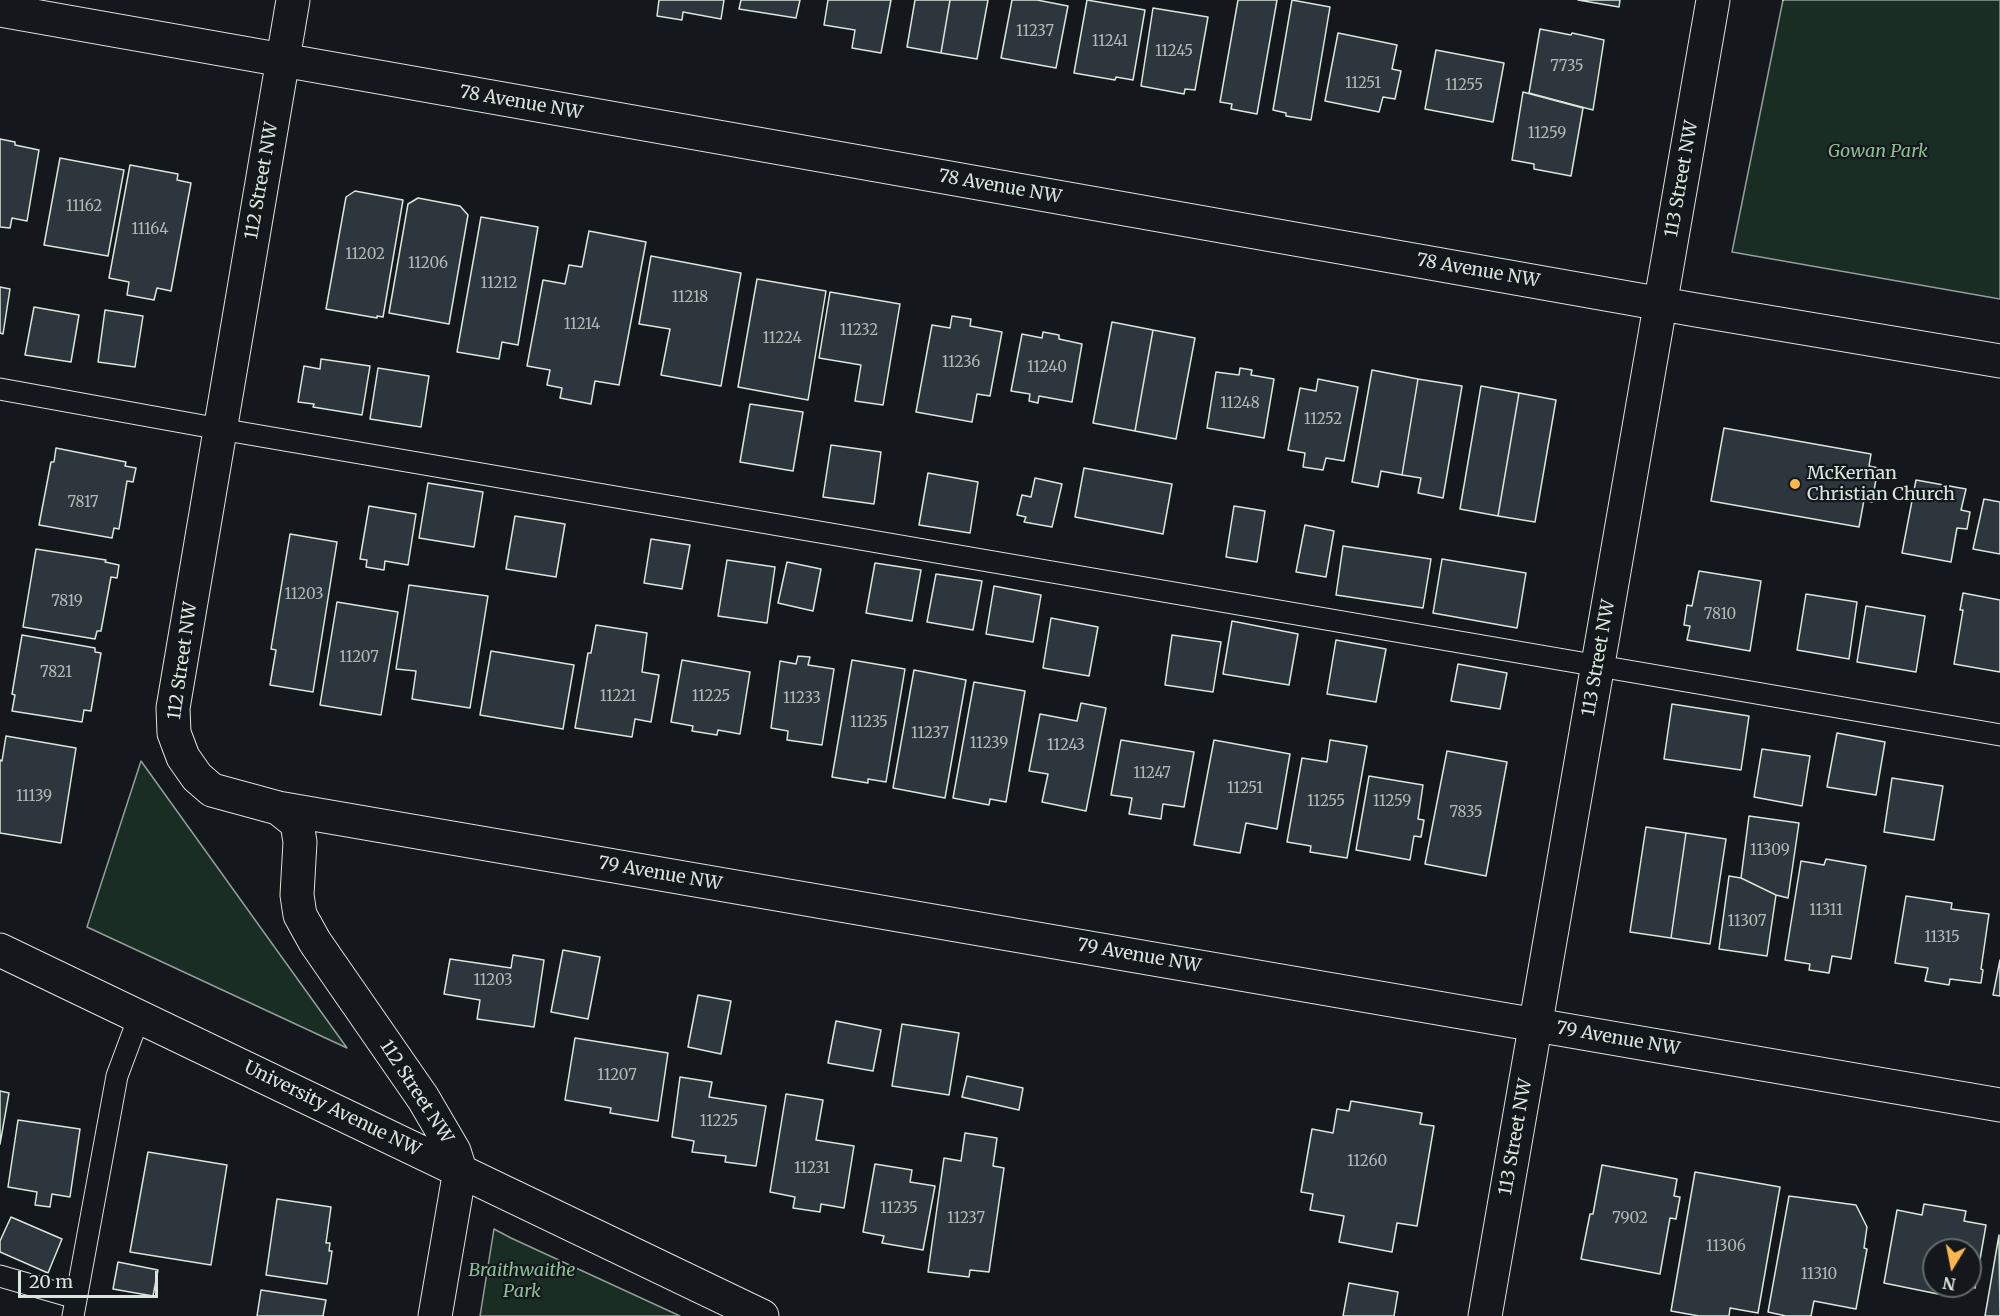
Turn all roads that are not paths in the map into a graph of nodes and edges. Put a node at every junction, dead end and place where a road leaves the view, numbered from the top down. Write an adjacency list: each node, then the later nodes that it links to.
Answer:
1 (293, 0): 4 (street, 112 Street NW)
2 (1713, 0): 5 (street, 113 Street NW)
3 (0, 10): 4 (street, 78 Avenue NW)
4 (283, 61): 5 (street, 78 Avenue NW); 8 (street, 112 Street NW)
5 (1660, 303): 6 (street, 78 Avenue NW); 9 (street, 113 Street NW)
6 (2000, 361)
7 (0, 389): 8 (lane)
8 (220, 429): 9 (lane); 11 (street, 112 Street NW)
9 (1598, 664): 10 (lane); 14 (street, 113 Street NW)
10 (2000, 735)
11 (278, 808): 14 (street, 79 Avenue NW); 16 (street, 112 Street NW)
12 (0, 950): 13 (street, University Avenue NW)
13 (139, 1017): 16 (street, University Avenue NW); 18 (lane)
14 (1535, 1025): 15 (street, 79 Avenue NW); 21 (street, 113 Street NW)
15 (2000, 1105)
16 (460, 1170): 19 (street); 20 (street, University Avenue NW)
17 (0, 1276): 18 (lane)
18 (75, 1307)
19 (435, 1316)
20 (762, 1316)
21 (1485, 1316)

